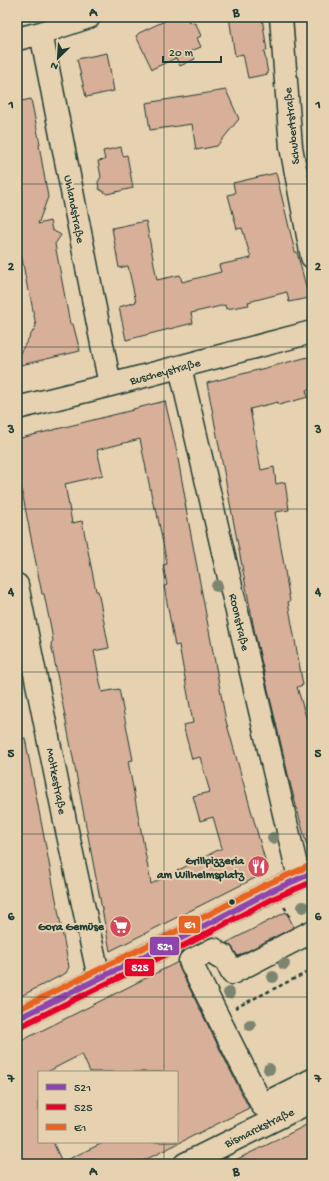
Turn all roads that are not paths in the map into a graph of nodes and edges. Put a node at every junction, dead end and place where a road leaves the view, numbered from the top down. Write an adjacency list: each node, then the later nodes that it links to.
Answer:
1 (89, 17): 3 (street)
2 (281, 17): 5 (street, Schubertstraße)
3 (41, 33): 4 (street); 8 (street, Uhlandstraße)
4 (17, 39)
5 (312, 257)
6 (312, 332): 7 (street, Buscheystraße)
7 (180, 367): 8 (street, Buscheystraße); 11 (street, Roonstraße)
8 (110, 385): 9 (street, Buscheystraße)
9 (17, 408)
10 (17, 585): 15 (street, Moltkestraße)
11 (307, 879): 12 (street)
12 (185, 936): 14 (street); 15 (street)
13 (312, 938): 14 (street)
14 (196, 957): 19 (street); 19 (street)
15 (99, 978): 16 (street)
16 (17, 1019)
17 (312, 1080): 19 (street)
18 (312, 1102): 19 (street, Bismarckstraße)
19 (273, 1110): 20 (street, Bismarckstraße)
20 (185, 1164)

